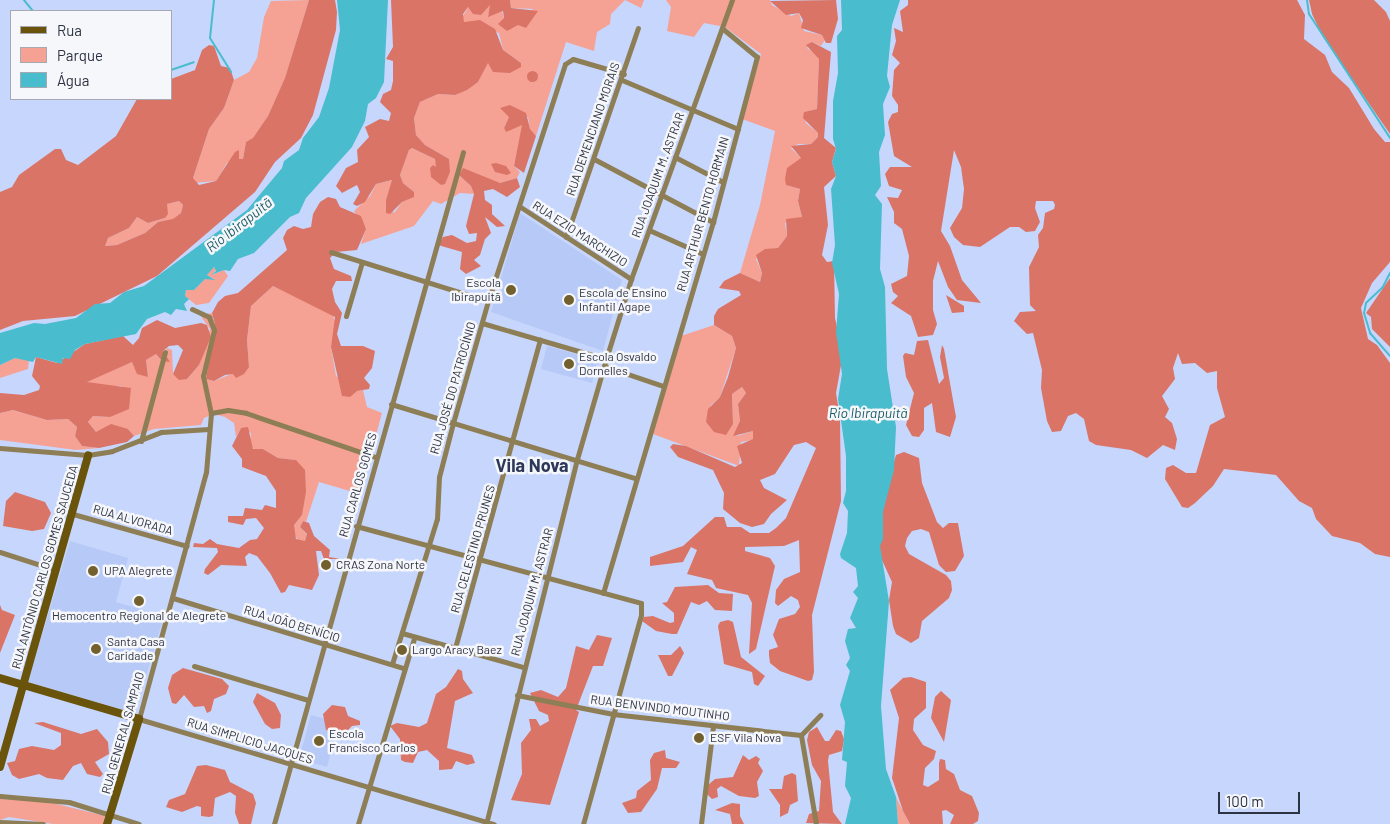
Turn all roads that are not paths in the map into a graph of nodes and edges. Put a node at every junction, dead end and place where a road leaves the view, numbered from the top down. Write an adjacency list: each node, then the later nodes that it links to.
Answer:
1 (732, 0): 3 (street, RUA JOAQUIM M. ASTRAR)
2 (638, 28): 4 (street, RUA DEMENCIANO MORAIS)
3 (722, 29): 6 (street, RUA JOAQUIM M. ASTRAR); 7 (street, RUA ARTHUR BENTO HORMAIN)
4 (624, 74): 5 (street, RUA DEMENCIANO MORAIS); 13 (street, RUA JOSÉ DO PATROCÍNIO)
5 (622, 80): 6 (street); 10 (street, RUA DEMENCIANO MORAIS)
6 (691, 111): 7 (street); 9 (street, RUA JOAQUIM M. ASTRAR)
7 (738, 129): 11 (street, RUA ARTHUR BENTO HORMAIN)
8 (463, 152): 21 (street, RUA CARLOS GOMES)
9 (675, 157): 11 (street); 12 (street, RUA JOAQUIM M. ASTRAR)
10 (594, 159): 12 (street); 16 (street, RUA DEMENCIANO MORAIS)
11 (723, 182): 14 (street, RUA ARTHUR BENTO HORMAIN)
12 (662, 195): 14 (street); 15 (street, RUA JOAQUIM M. ASTRAR)
13 (519, 206): 16 (street, RUA EZIO MARCHIZIO); 22 (street, RUA JOSÉ DO PATROCÍNIO)
14 (713, 222): 18 (street, RUA ARTHUR BENTO HORMAIN)
15 (648, 230): 18 (street); 20 (street, RUA JOAQUIM M. ASTRAR)
16 (566, 237): 20 (street, RUA EZIO MARCHIZIO)
17 (332, 252): 19 (street)
18 (703, 254): 30 (street, RUA ARTHUR BENTO HORMAIN)
19 (362, 262): 21 (street); 24 (street)
20 (631, 279): 28 (street, RUA JOAQUIM M. ASTRAR)
21 (426, 283): 22 (street); 31 (street, RUA CARLOS GOMES)
22 (488, 302): 25 (street, RUA JOSÉ DO PATROCÍNIO)
23 (192, 309): 32 (street, RUA GENERAL SAMPAIO)
24 (346, 316)
25 (482, 323): 26 (street); 33 (street, RUA JOSÉ DO PATROCÍNIO)
26 (540, 340): 28 (street); 35 (street, RUA CELESTINO PRUNES)
27 (166, 352): 36 (street)
28 (606, 359): 29 (street, RUA JOAQUIM M. ASTRAR)
29 (604, 366): 30 (street); 40 (street, RUA JOAQUIM M. ASTRAR)
30 (663, 386): 41 (street, RUA ARTHUR BENTO HORMAIN)
31 (391, 404): 33 (street); 39 (street, RUA CARLOS GOMES)
32 (211, 413): 34 (street, RUA GENERAL SAMPAIO); 39 (street)
33 (453, 423): 35 (street); 45 (street, RUA JOSÉ DO PATROCÍNIO)
34 (209, 429): 36 (street); 44 (street, RUA GENERAL SAMPAIO)
35 (513, 440): 40 (street); 47 (street, RUA CELESTINO PRUNES)
36 (142, 441): 38 (street)
37 (0, 448): 38 (street)
38 (88, 455): 42 (street, RUA ANTÔNIO CARLOS GOMES SAUCEDA)
39 (375, 458): 43 (street, RUA CARLOS GOMES)
40 (576, 459): 41 (street); 49 (street, RUA JOAQUIM M. ASTRAR)
41 (635, 478): 50 (street, RUA ARTHUR BENTO HORMAIN)
42 (73, 514): 44 (street, RUA ALVORADA); 48 (street, RUA ANTÔNIO CARLOS GOMES SAUCEDA)
43 (356, 526): 45 (street); 54 (street, RUA CARLOS GOMES)
44 (187, 546): 51 (street, RUA GENERAL SAMPAIO)
45 (429, 546): 47 (street); 52 (street, RUA JOSÉ DO PATROCÍNIO)
46 (0, 552): 48 (street)
47 (481, 560): 49 (street); 55 (street, RUA CELESTINO PRUNES)
48 (56, 570): 61 (street, RUA ANTÔNIO CARLOS GOMES SAUCEDA)
49 (546, 578): 50 (street); 58 (street, RUA JOAQUIM M. ASTRAR)
50 (603, 593): 64 (street)
51 (173, 598): 54 (street, RUA JOÃO BENÍCIO); 66 (street, RUA GENERAL SAMPAIO)
52 (402, 633): 53 (street); 56 (street, RUA JOSÉ DO PATROCÍNIO)
53 (414, 638): 55 (street); 59 (street)
54 (324, 644): 56 (street, RUA JOÃO BENÍCIO); 63 (street, RUA CARLOS GOMES)
55 (456, 648): 58 (street)
56 (392, 664): 59 (street, RUA JOÃO BENÍCIO)
57 (194, 666): 63 (street)
58 (523, 667): 62 (street, RUA JOAQUIM M. ASTRAR)
59 (404, 668): 71 (street)
60 (0, 678): 61 (street, RUA SIMPLICIO JACQUES)
61 (24, 685): 66 (street, RUA SIMPLICIO JACQUES); 70 (street, RUA ANTÔNIO CARLOS GOMES SAUCEDA)
62 (517, 695): 64 (street, RUA BENVINDO MOUTINHO); 75 (street, RUA JOAQUIM M. ASTRAR)
63 (308, 700): 69 (street, RUA CARLOS GOMES)
64 (613, 714): 67 (street, RUA BENVINDO MOUTINHO); 82 (street)
65 (820, 715): 68 (street)
66 (139, 719): 69 (street, RUA SIMPLICIO JACQUES); 73 (street, RUA GENERAL SAMPAIO)
67 (713, 726): 68 (street, RUA BENVINDO MOUTINHO); 83 (street)
68 (801, 735): 84 (street)
69 (291, 765): 71 (street, RUA SIMPLICIO JACQUES); 79 (street, RUA CARLOS GOMES)
70 (0, 767)
71 (369, 788): 75 (street, RUA SIMPLICIO JACQUES); 80 (street)
72 (0, 796): 73 (street)
73 (111, 813): 77 (street, RUA GENERAL SAMPAIO); 78 (street)
74 (0, 822): 76 (street)
75 (486, 823): 81 (street, RUA SIMPLICIO JACQUES)
76 (43, 824)
77 (107, 824)
78 (140, 824)
79 (274, 824)
80 (358, 824)
81 (494, 824)
82 (583, 824)
83 (701, 824)
84 (816, 824)

